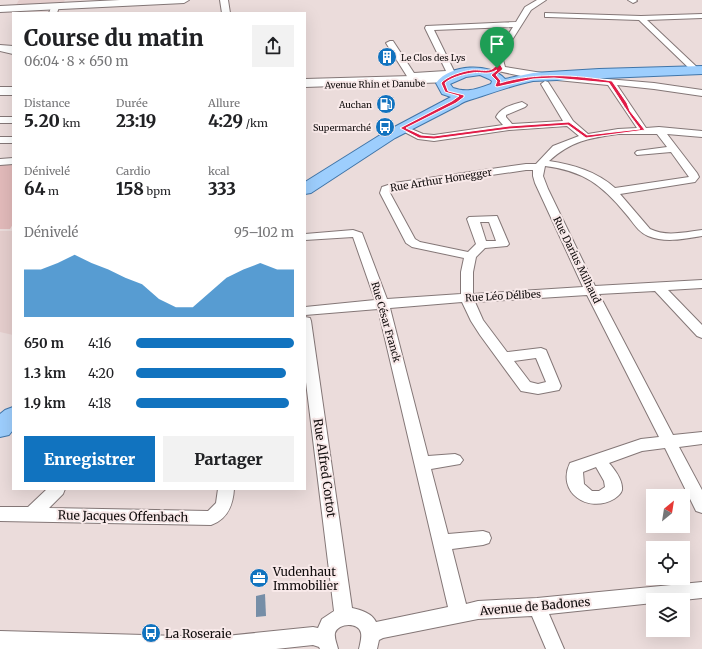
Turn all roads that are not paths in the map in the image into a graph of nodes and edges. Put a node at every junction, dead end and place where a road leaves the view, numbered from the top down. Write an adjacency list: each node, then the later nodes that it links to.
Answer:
1 (184, 0): 5 (main road)
2 (224, 0): 6 (street)
3 (542, 0): 10 (street)
4 (0, 9): 5 (main road)
5 (54, 10)
6 (226, 12)
7 (548, 15): 9 (street)
8 (702, 16): 9 (street)
9 (641, 18): 14 (street)
10 (518, 24): 15 (street); 19 (street)
11 (390, 43): 17 (street)
12 (0, 48): 13 (main road)
13 (12, 50)
14 (699, 70): 16 (main road)
15 (496, 74): 18 (main road); 19 (main road); 25 (main road)
16 (612, 77): 18 (main road); 24 (street); 32 (street)
17 (413, 78): 19 (main road, Avenue Rhin et Danube); 21 (main road, Avenue Rhin et Danube)
18 (543, 78): 29 (street)
19 (447, 83): 20 (main road, Avenue Rhin et Danube); 25 (main road); 38 (main road)
20 (306, 84)
21 (306, 84)
22 (0, 91): 23 (main road)
23 (12, 91)
24 (702, 93)
25 (462, 96): 31 (main road)
26 (522, 105): 30 (street)
27 (0, 120): 28 (street)
28 (12, 120)
29 (569, 123): 30 (street); 35 (street)
30 (509, 127): 31 (street)
31 (402, 128): 42 (main road)
32 (643, 130): 33 (street); 35 (street)
33 (659, 130): 34 (street); 39 (street)
34 (702, 134)
35 (586, 137): 44 (street)
36 (0, 140): 37 (street)
37 (12, 140)
38 (362, 142): 42 (main road); 45 (main road)
39 (674, 149): 40 (street); 47 (street)
40 (640, 153)
41 (12, 161): 43 (street)
42 (349, 161): 48 (main road)
43 (0, 162)
44 (541, 165): 49 (street); 53 (street, Rue Arthur Honegger); 56 (street, Rue Darius Milhaud)
45 (308, 177)
46 (702, 179): 47 (street)
47 (691, 180): 49 (street)
48 (306, 188)
49 (612, 192): 50 (street)
50 (702, 233)
51 (306, 237): 58 (street, Rue César Franck)
52 (482, 245): 53 (street)
53 (470, 256): 57 (street)
54 (702, 284): 55 (street, Rue Léo Délibes)
55 (658, 287): 56 (street, Rue Léo Délibes); 60 (street)
56 (592, 292): 57 (street, Rue Léo Délibes); 67 (street, Rue Darius Milhaud)
57 (467, 298): 58 (street, Rue Léo Délibes); 62 (street)
58 (383, 305): 59 (street, Rue Léo Délibes); 70 (street, Rue César Franck)
59 (306, 311)
60 (702, 333)
61 (306, 337): 63 (street, Rue Alfred Cortot)
62 (504, 357)
63 (308, 368): 81 (street, Rue Alfred Cortot)
64 (12, 417): 65 (main road)
65 (0, 428)
66 (702, 438): 67 (street)
67 (669, 441): 69 (street); 73 (street, Rue Darius Milhaud)
68 (455, 460): 70 (street)
69 (599, 460)
70 (423, 463): 77 (street, Rue César Franck)
71 (56, 490): 75 (street)
72 (226, 490): 75 (street, Rue Jacques Offenbach)
73 (702, 506)
74 (0, 514): 75 (street, Rue Jacques Offenbach)
75 (32, 514)
76 (483, 538): 77 (street)
77 (442, 542): 80 (street, Rue César Franck)
78 (702, 590): 79 (street, Avenue de Badones)
79 (537, 607): 80 (street, Avenue de Badones); 86 (street)
80 (459, 613): 83 (street, Avenue de Badones)
81 (344, 616): 83 (street); 84 (street)
82 (0, 640): 85 (street)
83 (369, 641)
84 (327, 644): 85 (street)
85 (262, 645)
86 (554, 649)

